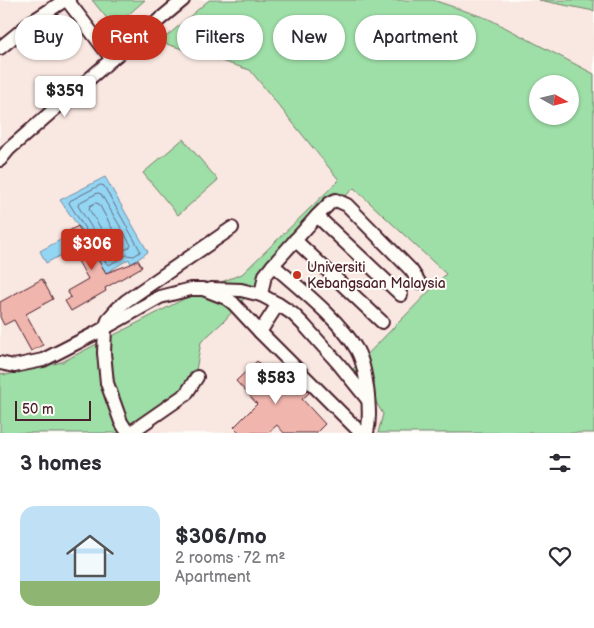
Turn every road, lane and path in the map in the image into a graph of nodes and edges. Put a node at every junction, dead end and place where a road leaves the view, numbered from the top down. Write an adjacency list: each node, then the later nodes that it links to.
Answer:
1 (66, 0): 4 (street); 5 (street)
2 (183, 0): 3 (street)
3 (165, 15)
4 (92, 33)
5 (0, 48)
6 (110, 60): 7 (street)
7 (0, 160)
8 (317, 216): 10 (street); 12 (street); 16 (street)
9 (232, 228): 20 (street)
10 (295, 240): 11 (street); 19 (street)
11 (273, 265): 15 (street); 24 (street)
12 (420, 282)
13 (203, 289): 14 (street); 17 (street); 20 (street)
14 (241, 290): 15 (street); 17 (street)
15 (261, 295): 18 (street)
16 (401, 295)
17 (233, 303): 21 (street)
18 (278, 304): 21 (street); 24 (street)
19 (382, 322)
20 (105, 328): 22 (street); 25 (street)
21 (260, 332): 26 (street)
22 (0, 363)
23 (197, 377): 25 (street)
24 (368, 400): 27 (street)
25 (129, 433)
26 (361, 433)
27 (367, 433)

